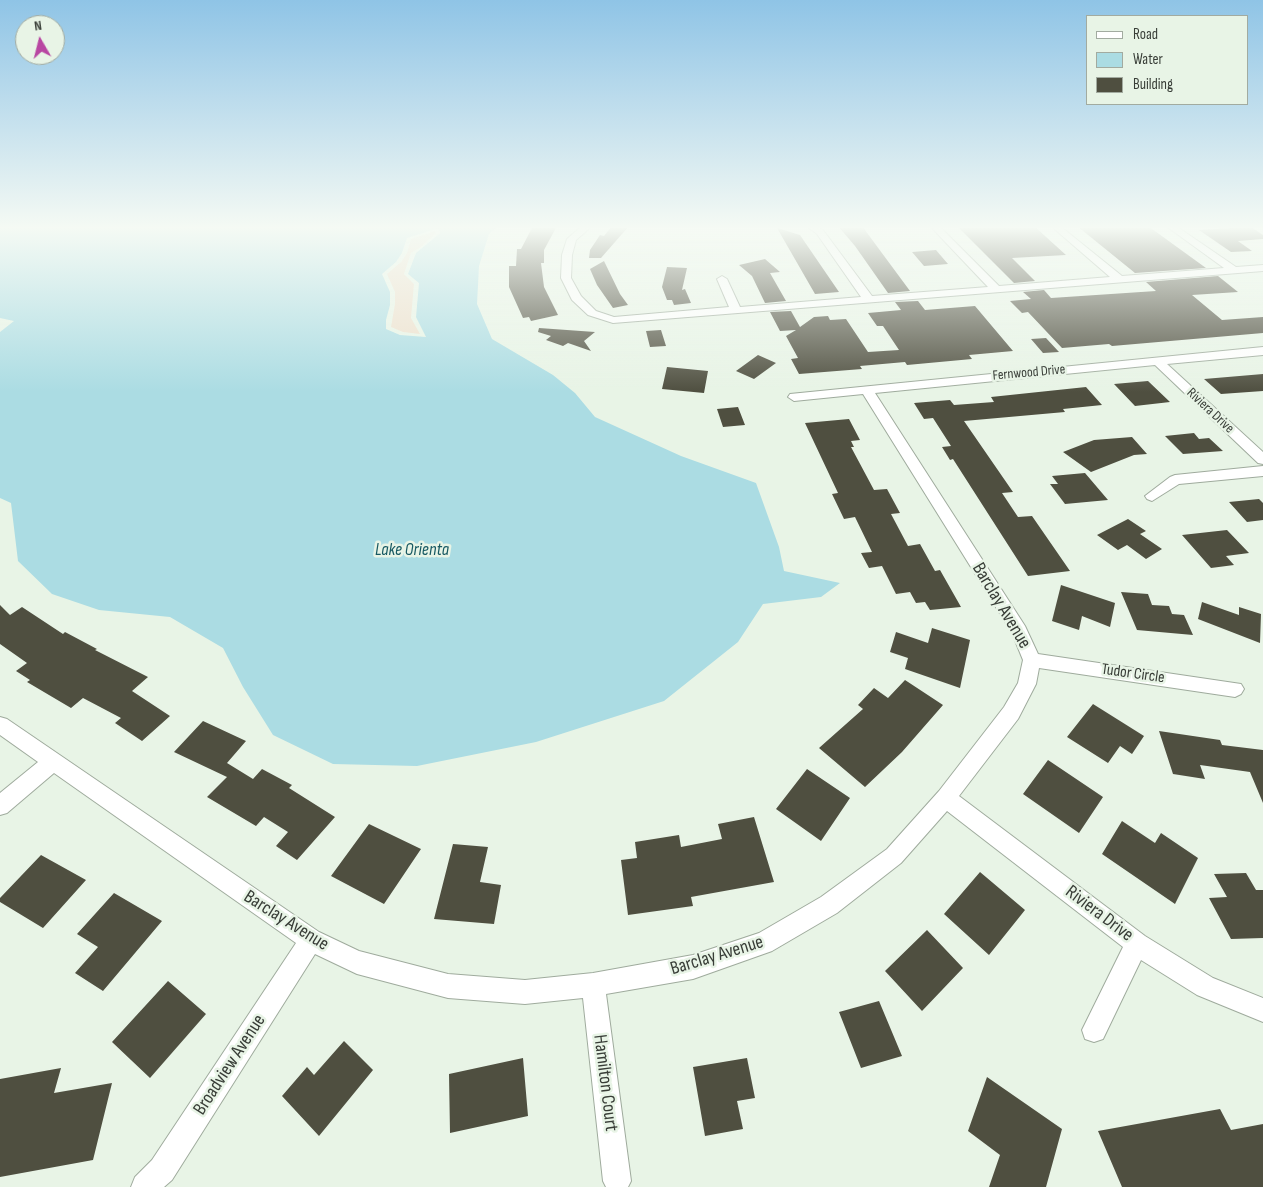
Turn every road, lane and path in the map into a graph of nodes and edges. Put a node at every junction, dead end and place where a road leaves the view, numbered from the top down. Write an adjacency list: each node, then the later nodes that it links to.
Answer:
1 (568, 281): 8 (street)
2 (723, 281): 8 (street)
3 (856, 281): 7 (street)
4 (989, 281): 6 (street)
5 (1090, 281): 6 (street)
6 (996, 289): 7 (street)
7 (869, 300): 8 (street)
8 (736, 311)
9 (1263, 351): 10 (street, Fernwood Drive)
10 (1157, 361): 11 (street, Fernwood Drive); 13 (street, Riviera Drive)
11 (866, 388): 12 (street, Fernwood Drive); 16 (street, Barclay Avenue)
12 (794, 397)
13 (1263, 460)
14 (1263, 471): 15 (street)
15 (1152, 496)
16 (1032, 660): 17 (street, Tudor Circle); 20 (street, Barclay Avenue)
17 (1235, 689)
18 (0, 725): 19 (street, Barclay Avenue)
19 (52, 763): 21 (street); 22 (street, Barclay Avenue)
20 (946, 798): 23 (street, Riviera Drive); 24 (street, Barclay Avenue)
21 (0, 806)
22 (311, 940): 24 (street, Barclay Avenue); 28 (street, Broadview Avenue)
23 (1138, 944): 25 (street, Riviera Drive); 26 (street)
24 (593, 985): 27 (street, Hamilton Court)
25 (1263, 1010)
26 (1094, 1030)
27 (617, 1181)
28 (145, 1187)

